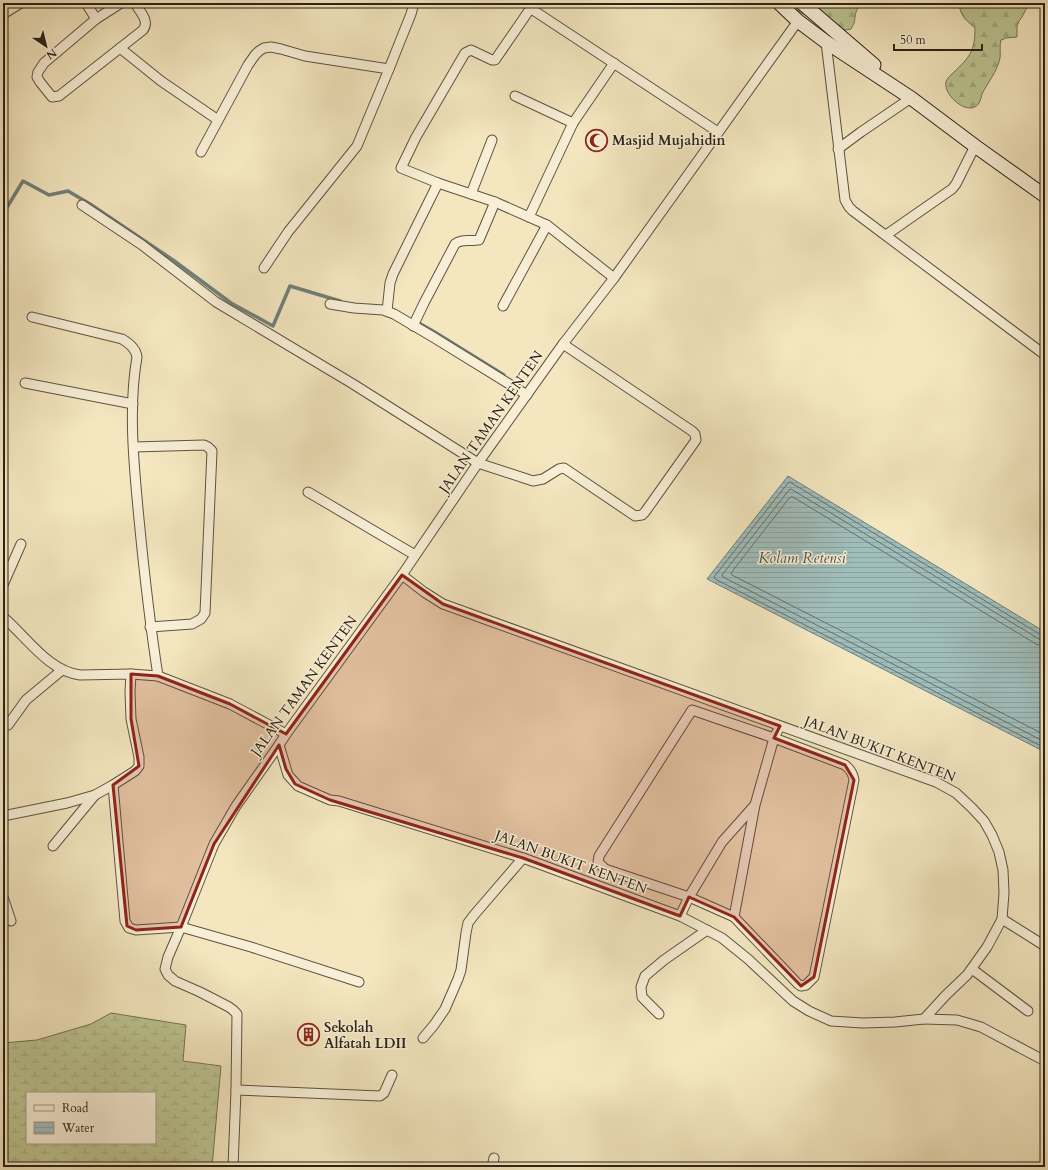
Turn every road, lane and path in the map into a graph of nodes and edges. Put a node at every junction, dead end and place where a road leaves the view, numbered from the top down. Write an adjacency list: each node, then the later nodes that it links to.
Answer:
1 (21, 3): 8 (street)
2 (86, 3): 9 (street)
3 (122, 3): 9 (street)
4 (135, 3): 12 (street)
5 (414, 3): 14 (street)
6 (779, 3): 10 (main road)
7 (802, 3): 16 (main road)
8 (3, 14)
9 (96, 18): 12 (street)
10 (798, 21): 11 (main road); 19 (street, JALAN TAMAN KENTEN)
11 (826, 42): 16 (main road); 22 (street)
12 (120, 48): 17 (street)
13 (614, 63): 18 (street); 19 (street); 24 (street)
14 (389, 69): 17 (street); 32 (street)
15 (515, 96): 18 (street)
16 (911, 98): 21 (main road); 22 (street)
17 (218, 120): 23 (street)
18 (573, 123): 29 (street)
19 (718, 132): 33 (street, JALAN TAMAN KENTEN)
20 (492, 140): 25 (street)
21 (975, 146): 26 (main road); 31 (street)
22 (838, 149): 31 (street)
23 (201, 152)
24 (438, 183): 25 (street); 36 (street)
25 (471, 194): 27 (street)
26 (1045, 196)
27 (495, 202): 29 (street); 38 (street)
28 (82, 205): 45 (street)
29 (528, 217): 30 (street)
30 (547, 225): 33 (street); 35 (street)
31 (886, 236): 40 (street)
32 (264, 268)
33 (614, 278): 39 (street, JALAN TAMAN KENTEN)
34 (330, 304): 36 (street)
35 (503, 306)
36 (387, 310): 38 (street)
37 (32, 317): 43 (street)
38 (414, 326): 42 (street)
39 (563, 344): 42 (street, JALAN TAMAN KENTEN); 45 (street)
40 (1045, 355)
41 (25, 383): 43 (street)
42 (527, 395): 45 (street, JALAN TAMAN KENTEN)
43 (133, 404): 44 (street)
44 (134, 447): 52 (street); 52 (street)
45 (478, 463): 48 (street, JALAN TAMAN KENTEN)
46 (308, 492): 48 (street)
47 (20, 544): 50 (street)
48 (415, 555): 49 (street, JALAN TAMAN KENTEN)
49 (402, 575): 57 (street, JALAN BUKIT KENTEN); 58 (street, JALAN TAMAN KENTEN)
50 (3, 585)
51 (3, 617): 53 (street)
52 (150, 627): 55 (street)
53 (62, 670): 54 (street); 56 (street)
54 (131, 674): 55 (street); 61 (street)
55 (158, 676): 58 (street)
56 (8, 725)
57 (780, 726): 59 (street); 71 (street, JALAN BUKIT KENTEN)
58 (286, 734): 60 (street, JALAN TAMAN KENTEN)
59 (774, 738): 63 (street); 68 (street); 70 (street)
60 (279, 745): 66 (street, JALAN BUKIT KENTEN); 73 (street, JALAN TAMAN KENTEN)
61 (113, 785): 62 (street); 73 (street)
62 (95, 795): 64 (street); 65 (street)
63 (755, 805): 68 (street); 70 (street)
64 (3, 816)
65 (53, 846)
66 (523, 858): 69 (street, JALAN BUKIT KENTEN); 81 (street)
67 (3, 897): 72 (street)
68 (690, 897): 69 (street); 70 (street)
69 (680, 916): 74 (street, JALAN BUKIT KENTEN)
70 (734, 917)
71 (1002, 919): 75 (street); 76 (street, JALAN BUKIT KENTEN)
72 (11, 921)
73 (181, 927): 77 (street); 84 (street, JALAN TAMAN KENTEN)
74 (707, 930): 79 (street); 80 (street, JALAN BUKIT KENTEN)
75 (1045, 946)
76 (972, 969): 78 (street); 80 (street, JALAN BUKIT KENTEN)
77 (359, 982)
78 (1028, 1011)
79 (659, 1014)
80 (924, 1019): 82 (street)
81 (423, 1038)
82 (1045, 1061)
83 (392, 1075): 84 (street)
84 (236, 1090): 85 (street)
85 (233, 1167)

